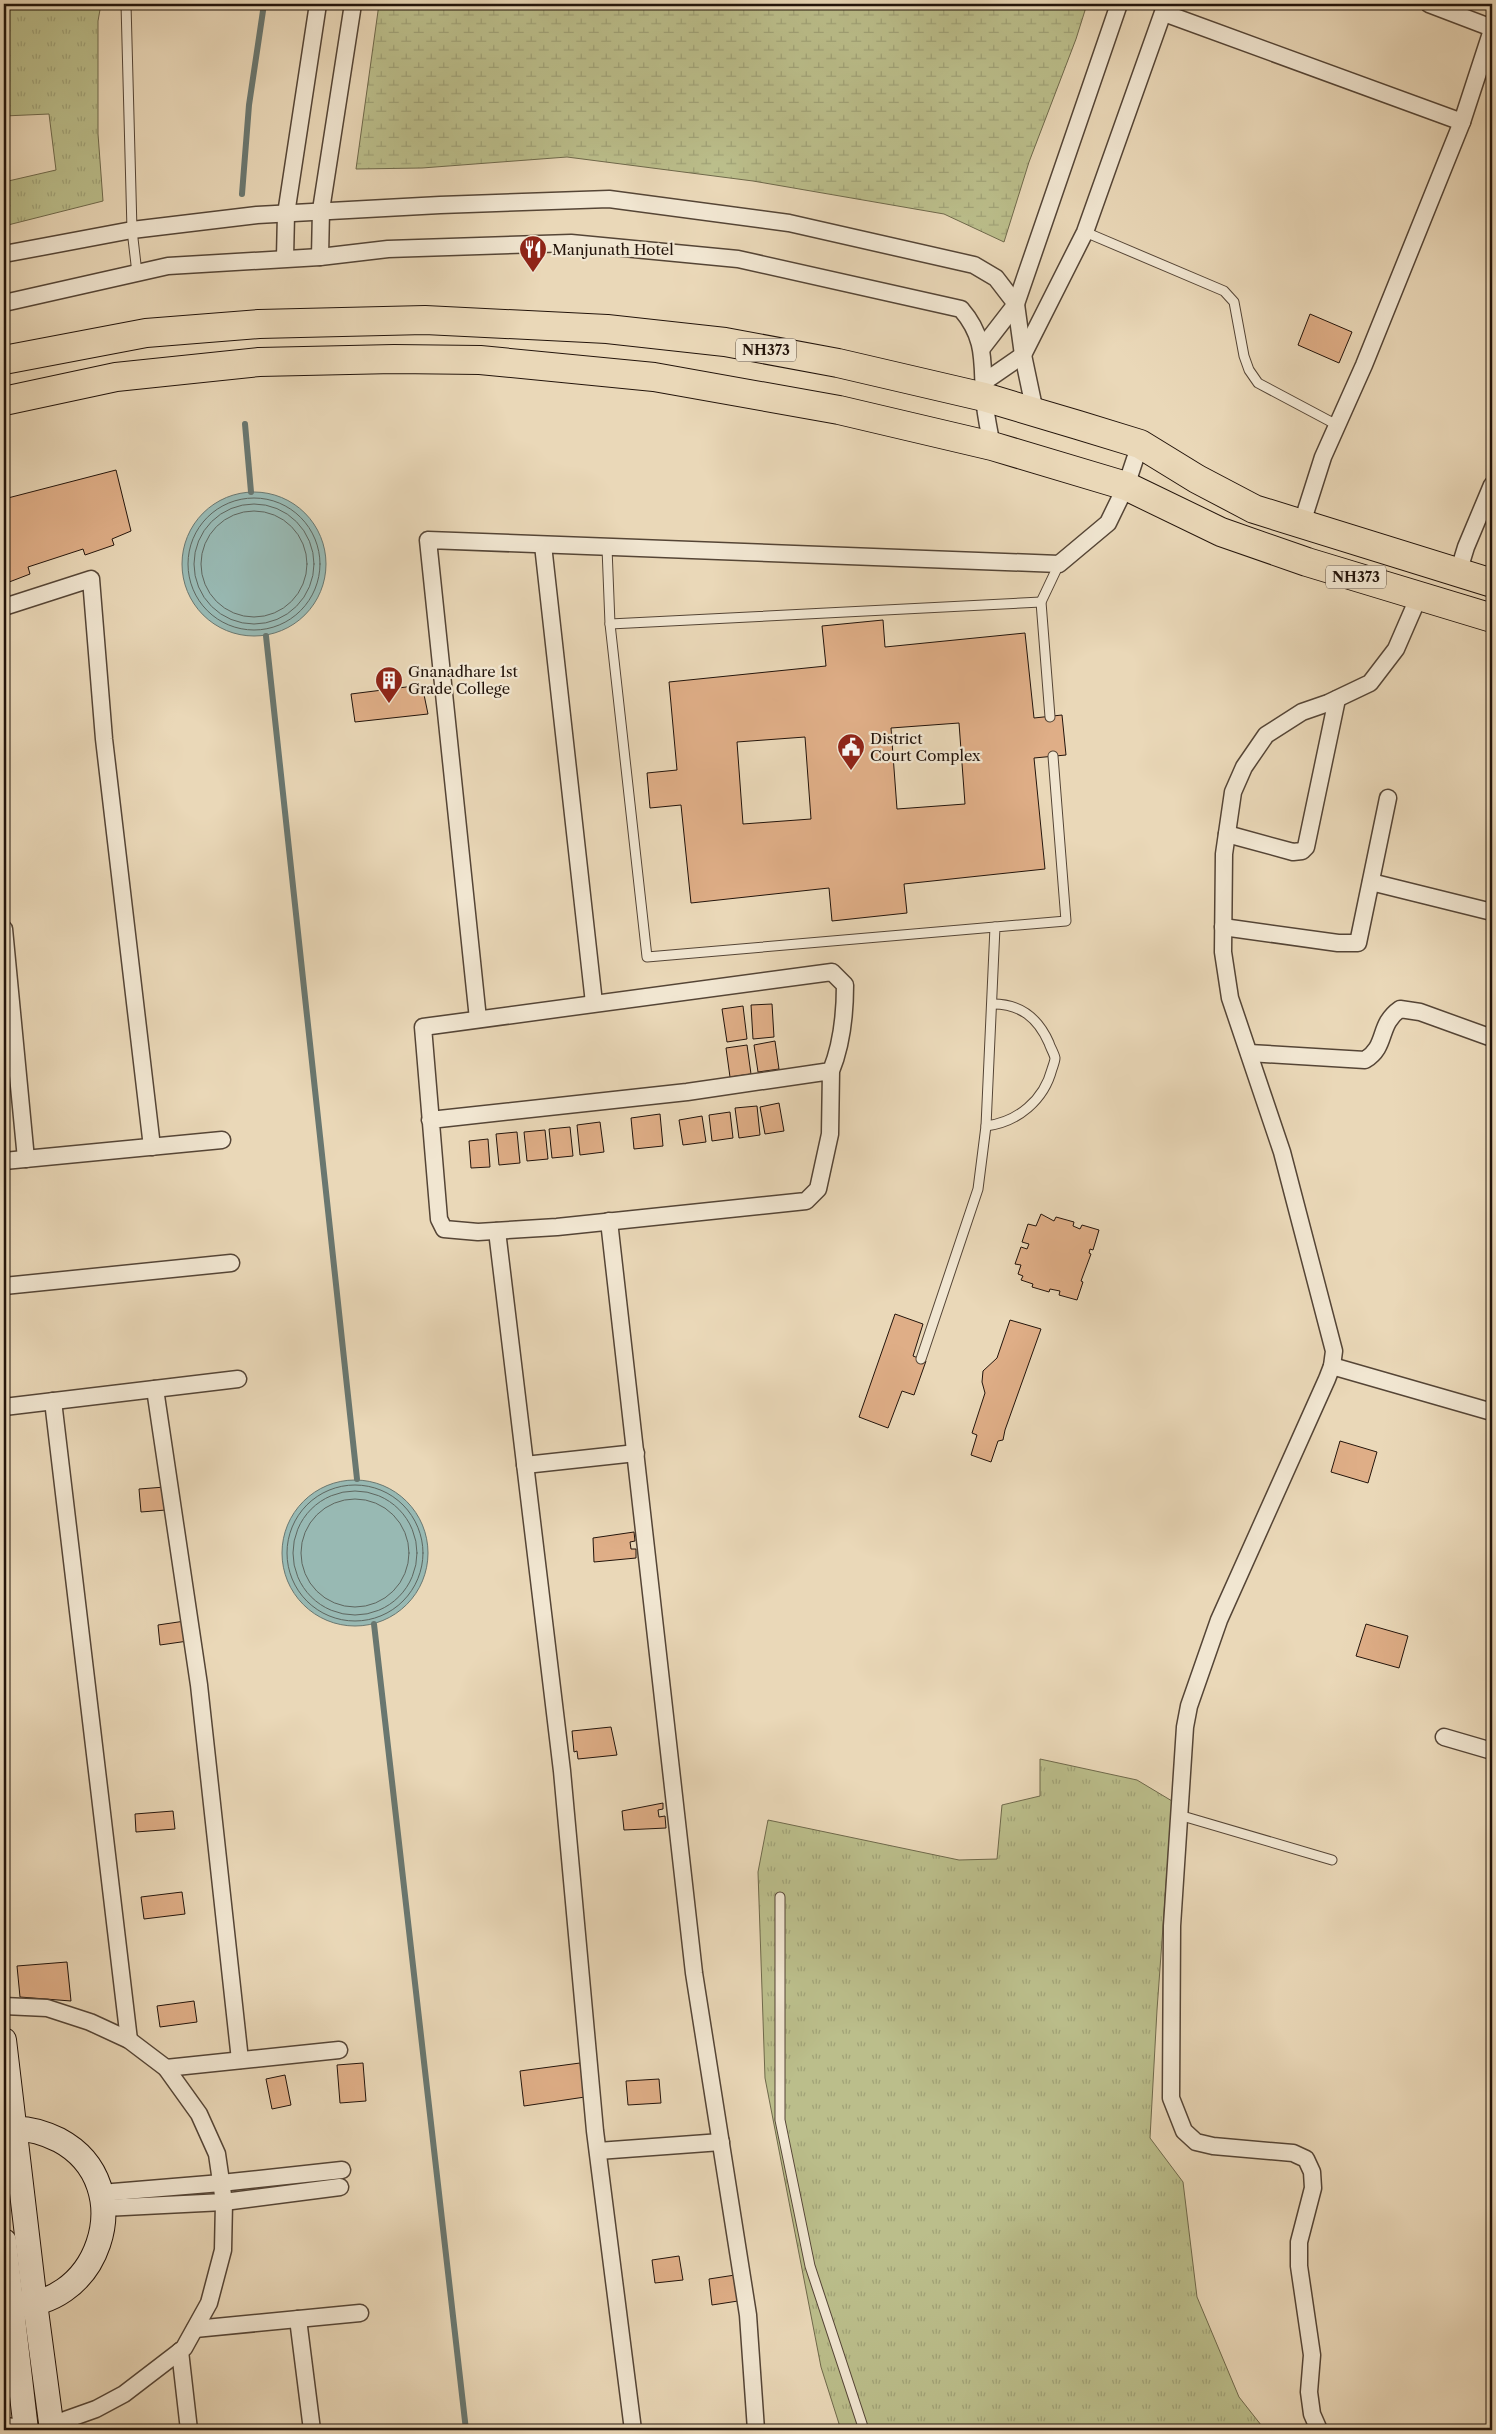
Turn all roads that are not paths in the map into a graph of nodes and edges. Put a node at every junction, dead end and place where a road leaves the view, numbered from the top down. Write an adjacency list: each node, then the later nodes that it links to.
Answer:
1 (126, 4): 11 (lane)
2 (318, 4): 10 (street)
3 (353, 4): 9 (street)
4 (1119, 4): 18 (street)
5 (1429, 4): 7 (street)
6 (1165, 8): 8 (street); 12 (street)
7 (1492, 29): 8 (street)
8 (1462, 122): 25 (street)
9 (321, 210): 10 (street); 14 (street); 18 (street)
10 (286, 214): 11 (street); 15 (street)
11 (132, 230): 13 (street); 16 (lane)
12 (1085, 232): 20 (street); 25 (lane)
13 (4, 254)
14 (320, 257): 15 (street); 19 (street)
15 (285, 258): 16 (street)
16 (137, 273): 17 (street)
17 (4, 303)
18 (1016, 304): 19 (street); 20 (street)
19 (982, 348): 22 (street)
20 (1023, 354): 22 (street); 24 (street)
21 (4, 360): 22 (highway, NH373)
22 (984, 390): 24 (highway, NH373); 27 (street)
23 (4, 402): 27 (highway, NH373)
24 (1035, 412): 26 (highway, NH373)
25 (1337, 425): 31 (street)
26 (1140, 444): 29 (street); 31 (highway, NH373)
27 (992, 446): 29 (highway, NH373)
28 (1492, 485): 30 (street)
29 (1126, 486): 34 (street); 38 (highway, NH373)
30 (1487, 506): 36 (street)
31 (1302, 523): 35 (highway, NH373)
32 (543, 545): 33 (street); 53 (street); 55 (street)
33 (607, 548): 34 (street); 42 (lane)
34 (1059, 564): 39 (lane)
35 (1430, 564): 36 (highway, NH373); 38 (highway)
36 (1458, 573): 37 (highway, NH373)
37 (1492, 582)
38 (1419, 596): 41 (highway, NH373); 43 (street)
39 (1041, 602): 42 (lane); 44 (lane)
40 (4, 607): 62 (street)
41 (1492, 618)
42 (610, 624): 50 (lane)
43 (1337, 699): 47 (street); 47 (street)
44 (1050, 716)
45 (1053, 756): 50 (lane)
46 (1388, 798): 48 (street)
47 (1227, 834): 51 (street)
48 (1370, 882): 49 (street); 51 (street)
49 (1492, 912)
50 (995, 927): 54 (lane)
51 (1223, 927): 57 (street)
52 (4, 929): 63 (street)
53 (594, 1003): 55 (street); 58 (street)
54 (993, 1004): 60 (lane); 60 (lane)
55 (478, 1019): 59 (street)
56 (1492, 1038): 57 (street)
57 (1249, 1053): 70 (street)
58 (831, 1071): 59 (street); 65 (street)
59 (430, 1120): 66 (street)
60 (986, 1126): 69 (lane)
61 (222, 1140): 62 (street)
62 (152, 1147): 63 (street)
63 (26, 1159): 64 (street)
64 (4, 1162)
65 (609, 1221): 66 (street); 76 (street)
66 (497, 1231): 77 (street)
67 (231, 1263): 68 (street)
68 (4, 1286)
69 (921, 1359)
70 (1332, 1366): 75 (street); 80 (street)
71 (238, 1379): 72 (street)
72 (155, 1389): 73 (street); 87 (street)
73 (53, 1401): 74 (street); 85 (street)
74 (4, 1407)
75 (1492, 1412)
76 (636, 1453): 77 (street); 90 (street)
77 (525, 1465): 91 (street)
78 (1444, 1737): 79 (street)
79 (1492, 1751)
80 (1179, 1815): 81 (lane); 110 (street)
81 (1332, 1860)
82 (780, 1897): 109 (lane)
83 (4, 2006): 85 (street)
84 (4, 2040): 89 (street)
85 (129, 2040): 88 (street)
86 (339, 2050): 87 (street)
87 (240, 2060): 88 (street)
88 (166, 2068): 93 (street)
89 (9, 2129): 95 (street); 98 (street)
90 (721, 2142): 91 (street); 108 (street)
91 (598, 2151): 107 (street)
92 (342, 2170): 93 (street)
93 (222, 2183): 95 (street); 96 (street)
94 (340, 2187): 96 (street)
95 (102, 2200): 96 (street); 98 (street)
96 (224, 2202): 101 (street)
97 (4, 2241): 98 (street)
98 (17, 2304): 103 (street); 104 (street)
99 (360, 2313): 100 (street)
100 (298, 2319): 101 (street); 106 (street)
101 (195, 2329): 102 (street)
102 (180, 2351): 104 (street); 105 (street)
103 (19, 2428)
104 (52, 2428)
105 (189, 2430)
106 (312, 2430)
107 (633, 2430)
108 (756, 2430)
109 (864, 2430)
110 (1319, 2430)

